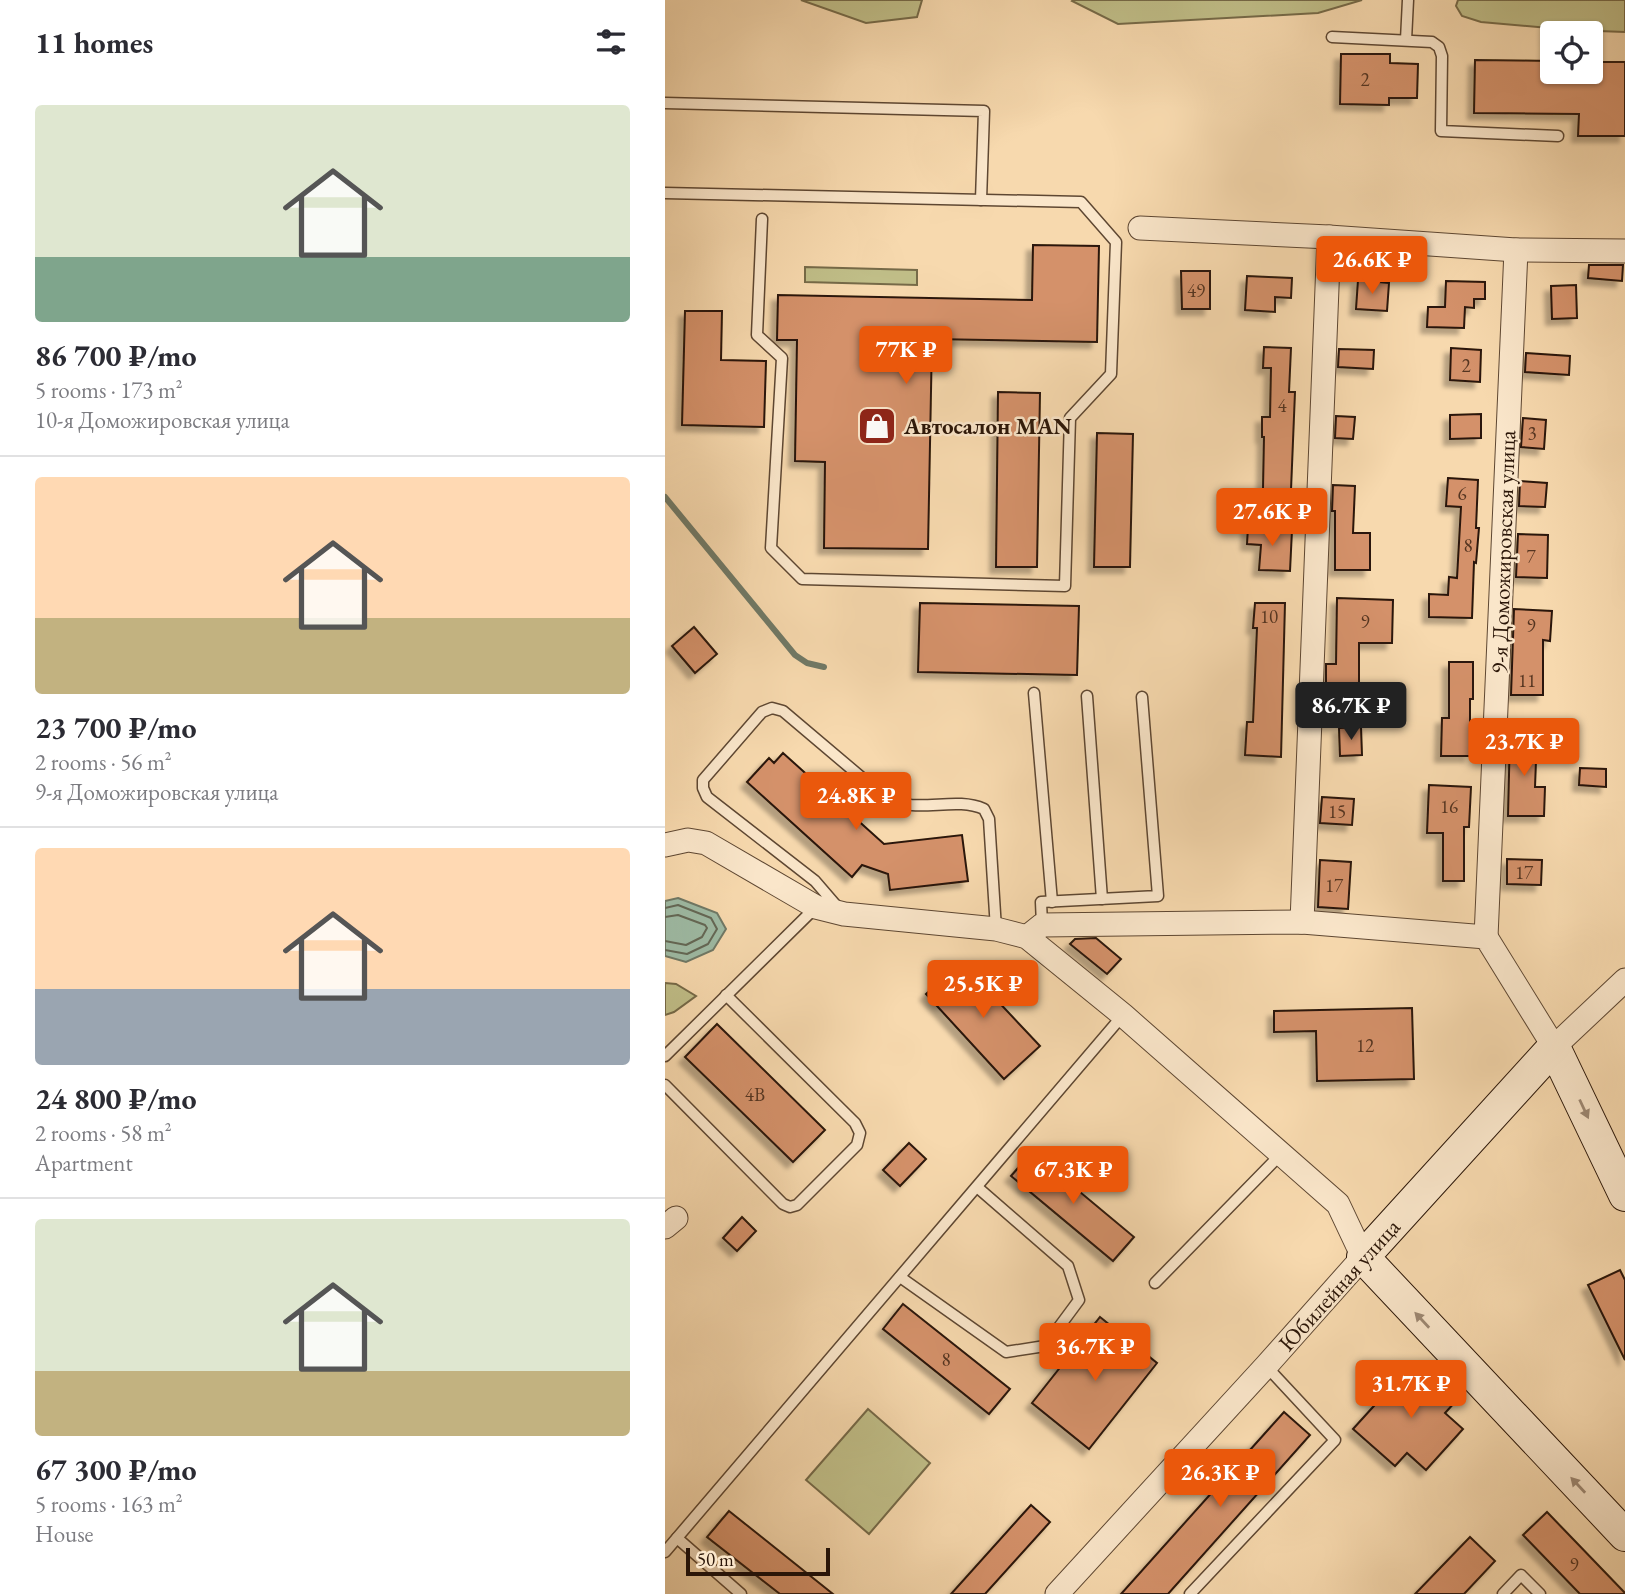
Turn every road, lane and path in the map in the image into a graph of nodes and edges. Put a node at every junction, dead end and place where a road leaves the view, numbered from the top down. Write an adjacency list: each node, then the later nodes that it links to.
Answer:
1 (1408, 0): 3 (lane)
2 (1332, 37): 3 (lane)
3 (1406, 40): 5 (lane)
4 (665, 103): 7 (lane)
5 (1558, 136)
6 (665, 193): 7 (lane)
7 (981, 200): 8 (lane)
8 (762, 219)
9 (1140, 228): 10 (street)
10 (1329, 237): 11 (street); 21 (street)
11 (1516, 250): 12 (street); 24 (street, 9-я Доможировская улица)
12 (1625, 250)
13 (1034, 694): 18 (lane)
14 (1087, 696): 17 (lane)
15 (1142, 697): 17 (lane)
16 (665, 845): 19 (street)
17 (1102, 899): 18 (lane)
18 (1052, 902): 23 (lane)
19 (816, 907): 20 (street); 26 (lane)
20 (844, 914): 22 (street); 22 (lane)
21 (1302, 922): 23 (street); 24 (street)
22 (996, 929): 23 (street)
23 (1034, 931): 27 (street)
24 (1486, 937): 28 (street)
25 (1625, 981): 28 (street, Юбилейная улица)
26 (726, 995): 29 (lane); 30 (lane)
27 (1123, 1015): 31 (street); 32 (lane)
28 (1554, 1047): 33 (street, one-way to 33); 34 (street, Юбилейная улица)
29 (665, 1056)
30 (665, 1085)
31 (1282, 1153): 34 (street); 36 (lane)
32 (977, 1186): 35 (lane); 35 (lane)
33 (1625, 1195)
34 (1363, 1257): 37 (street, Юбилейная улица); 38 (street, one-way to 34)
35 (900, 1277): 39 (lane)
36 (1155, 1283)
37 (1266, 1366): 42 (street, Юбилейная улица); 43 (lane)
38 (1625, 1535)
39 (677, 1538): 40 (lane); 41 (lane)
40 (665, 1552)
41 (741, 1594)
42 (1057, 1594)
43 (1190, 1594)
44 (1503, 1594): 45 (lane)
45 (1540, 1594)

